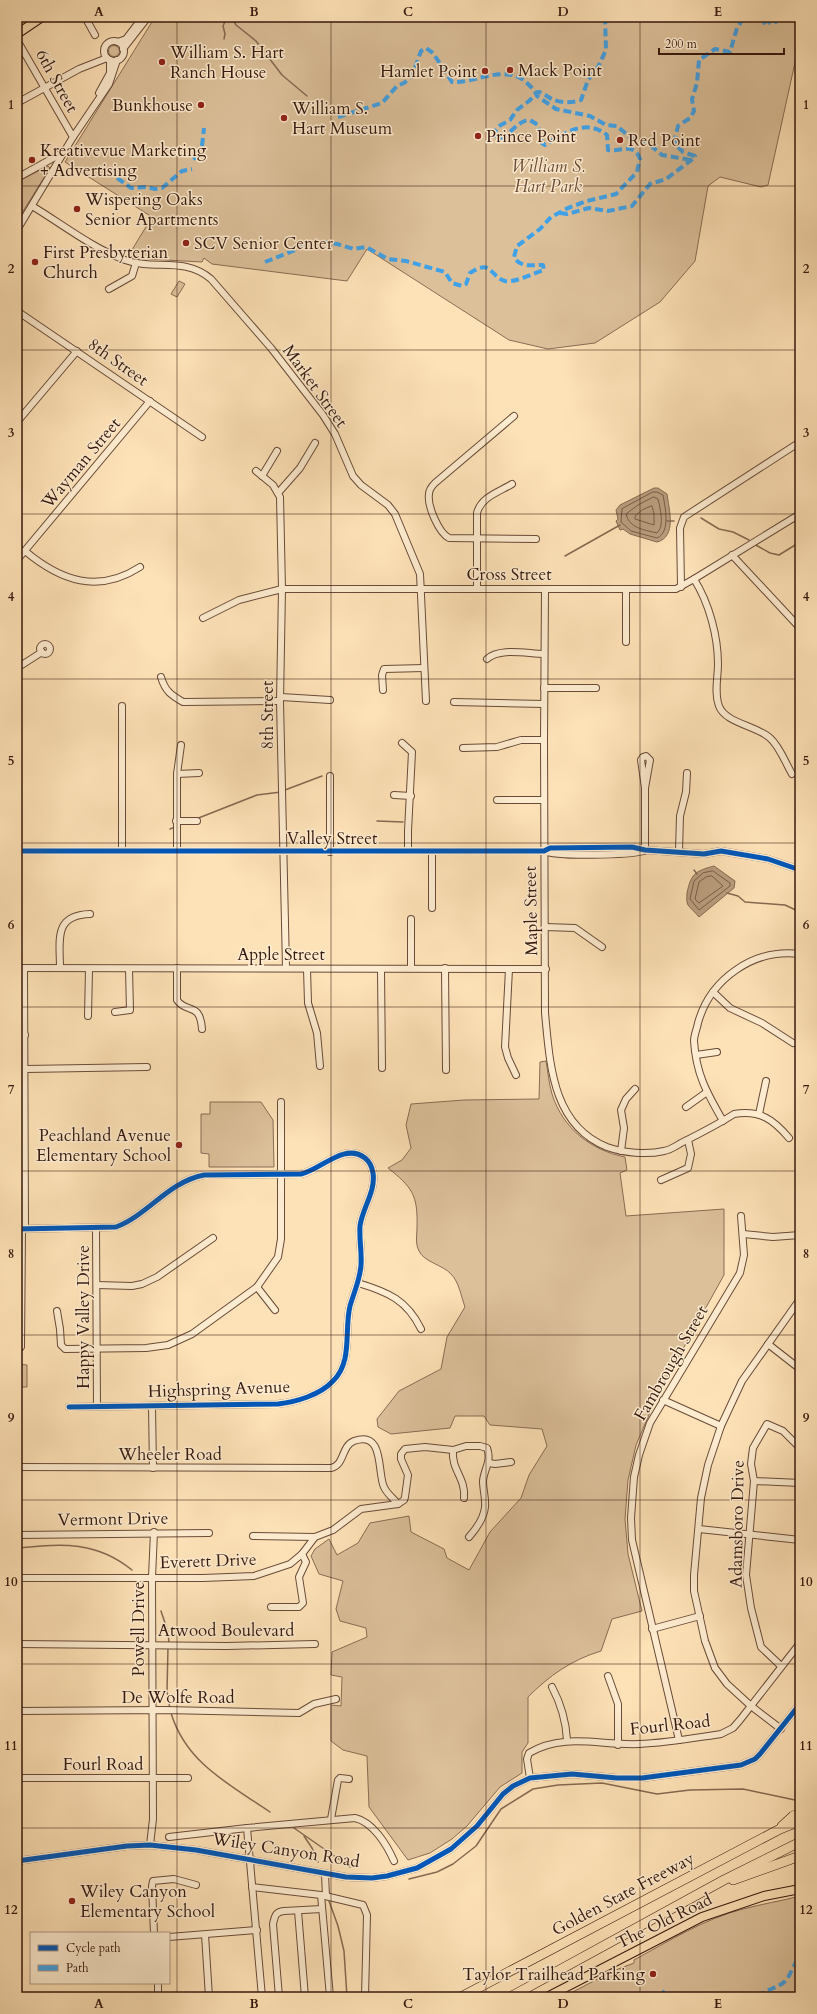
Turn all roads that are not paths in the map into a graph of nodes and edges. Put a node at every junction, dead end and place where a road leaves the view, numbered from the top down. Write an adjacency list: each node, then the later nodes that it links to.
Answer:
1 (42, 17): 5 (main road)
2 (85, 17): 6 (street)
3 (143, 17): 8 (street)
4 (148, 17): 9 (street)
5 (17, 34)
6 (95, 35)
7 (17, 40): 14 (street, 6th Street)
8 (118, 42): 9 (street); 10 (street)
9 (123, 49): 12 (street)
10 (104, 50): 11 (street); 13 (street)
11 (108, 59): 12 (street); 13 (street); 16 (street)
12 (118, 60): 16 (street)
13 (79, 69): 14 (street)
14 (45, 88): 15 (street); 17 (street, 6th Street)
15 (17, 103)
16 (91, 109): 17 (street)
17 (73, 138): 18 (street)
18 (65, 151): 19 (street); 20 (street)
19 (17, 178)
20 (32, 206): 21 (street); 22 (street, Market Street)
21 (18, 227)
22 (136, 262): 23 (street); 48 (street, Market Street)
23 (108, 289)
24 (17, 311): 25 (street, 8th Street)
25 (77, 351): 26 (street, 8th Street); 28 (street)
26 (150, 402): 29 (street, 8th Street); 40 (street, Wayman Street)
27 (514, 416): 38 (street)
28 (17, 422)
29 (202, 437)
30 (800, 442): 45 (street)
31 (315, 444): 36 (street)
32 (277, 451): 34 (street)
33 (256, 471): 34 (street)
34 (262, 476): 36 (street)
35 (512, 484): 38 (street)
36 (278, 493): 47 (street, 8th Street)
37 (800, 514): 41 (street, Cross Street)
38 (477, 539): 39 (street); 46 (street)
39 (536, 539)
40 (25, 551): 42 (street, Wayman Street); 43 (street)
41 (732, 555): 44 (street, Cross Street); 52 (street)
42 (17, 560)
43 (140, 567)
44 (694, 579): 45 (street, Cross Street); 76 (street)
45 (681, 587): 50 (street, Cross Street)
46 (477, 588): 48 (street, Cross Street); 49 (street, Cross Street)
47 (282, 589): 48 (street, Cross Street); 51 (street, Cross Street); 63 (street, 8th Street)
48 (421, 589): 58 (street, Market Street)
49 (545, 589): 50 (street, Cross Street); 55 (street, Maple Street)
50 (626, 589): 53 (street)
51 (203, 618)
52 (800, 628)
53 (626, 642)
54 (42, 652): 57 (street)
55 (544, 654): 56 (street); 60 (street, Maple Street)
56 (487, 659)
57 (17, 668)
58 (424, 668): 62 (street); 65 (street, Market Street)
59 (162, 677): 63 (street)
60 (544, 688): 61 (street); 67 (street, Maple Street)
61 (596, 688)
62 (383, 690)
63 (281, 699): 64 (street); 92 (street, 8th Street)
64 (330, 700)
65 (426, 701)
66 (454, 702): 67 (street)
67 (544, 704): 69 (street, Maple Street)
68 (122, 706): 85 (street)
69 (544, 740): 72 (street); 82 (street, Maple Street)
70 (402, 743): 80 (street)
71 (181, 745): 75 (street)
72 (463, 748)
73 (199, 773): 75 (street)
74 (688, 773): 91 (street)
75 (177, 774): 83 (street)
76 (792, 774)
77 (330, 776): 93 (street)
78 (645, 788): 86 (street)
79 (394, 795): 80 (street)
80 (411, 796): 89 (street)
81 (497, 800): 82 (street)
82 (544, 800): 90 (street, Maple Street)
83 (176, 821): 84 (street); 88 (street)
84 (197, 821)
85 (122, 850): 87 (street, Valley Street); 88 (street, Valley Street)
86 (645, 850): 90 (street, Valley Street); 91 (street, Valley Street)
87 (17, 851)
88 (177, 851): 92 (street, Valley Street)
89 (408, 851): 93 (street, Valley Street); 94 (street, Valley Street)
90 (544, 851): 94 (street, Valley Street); 99 (street, Maple Street)
91 (679, 851): 95 (street, Valley Street)
92 (282, 852): 93 (street, Valley Street); 106 (street, 8th Street)
93 (330, 852)
94 (432, 852): 96 (street)
95 (800, 870)
96 (432, 908)
97 (90, 914): 104 (street)
98 (411, 919): 108 (street)
99 (545, 927): 100 (street); 114 (street, Maple Street)
100 (602, 947)
101 (800, 954): 115 (street)
102 (17, 968): 103 (street, Apple Street)
103 (24, 968): 104 (street, Apple Street); 120 (street)
104 (60, 968): 110 (street, Apple Street)
105 (177, 968): 106 (street, Apple Street); 111 (street, Apple Street); 118 (street)
106 (286, 968): 107 (street, Apple Street)
107 (307, 968): 112 (street, Apple Street); 124 (street)
108 (412, 968): 109 (street, Apple Street); 112 (street, Apple Street)
109 (445, 968): 113 (street, Apple Street); 128 (street)
110 (89, 969): 111 (street, Apple Street); 117 (street)
111 (129, 969): 116 (street)
112 (381, 969): 126 (street)
113 (509, 969): 114 (street, Apple Street); 129 (street)
114 (546, 969): 139 (street, Maple Street)
115 (713, 992): 121 (street); 123 (street)
116 (115, 1012)
117 (88, 1016)
118 (202, 1029)
119 (17, 1035): 120 (street)
120 (25, 1036): 127 (street)
121 (793, 1043)
122 (717, 1052): 123 (street)
123 (696, 1055): 132 (street)
124 (320, 1066)
125 (147, 1067): 127 (street)
126 (382, 1068)
127 (26, 1069): 144 (street)
128 (446, 1070)
129 (516, 1075)
130 (766, 1081): 135 (street)
131 (635, 1089): 139 (street)
132 (707, 1092): 134 (street); 136 (street)
133 (281, 1102): 140 (street)
134 (686, 1107)
135 (759, 1114): 136 (street, Maple Street); 137 (street)
136 (723, 1121): 138 (street, Maple Street)
137 (789, 1138)
138 (688, 1140): 139 (street, Maple Street); 141 (street)
139 (621, 1151)
140 (281, 1174): 143 (street, Highspring Avenue); 148 (street, Highspring Avenue); 150 (street)
141 (661, 1180)
142 (741, 1216): 145 (street, Fambrough Street)
143 (96, 1228): 144 (street, Highspring Avenue); 149 (street, Happy Valley Drive)
144 (21, 1229): 157 (street)
145 (742, 1234): 146 (street); 159 (street, Fambrough Street)
146 (800, 1235)
147 (213, 1238): 149 (street)
148 (358, 1282): 154 (street); 162 (street, Highspring Avenue)
149 (97, 1285): 156 (street, Happy Valley Drive)
150 (257, 1287): 152 (street); 156 (street)
151 (800, 1299): 155 (street)
152 (275, 1310)
153 (56, 1311): 156 (street)
154 (421, 1329)
155 (768, 1344): 158 (street); 163 (street)
156 (97, 1350): 161 (street, Happy Valley Drive)
157 (17, 1351)
158 (800, 1369)
159 (663, 1400): 163 (street); 188 (street, Fambrough Street)
160 (69, 1406): 161 (street, Highspring Avenue)
161 (97, 1406): 162 (street, Highspring Avenue)
162 (152, 1406): 169 (street)
163 (720, 1426): 174 (street)
164 (800, 1448): 170 (street, Adamsboro Drive)
165 (453, 1450): 167 (street); 172 (street); 173 (street)
166 (511, 1462): 167 (street)
167 (488, 1463): 181 (street)
168 (17, 1468): 169 (street, Wheeler Road)
169 (153, 1468): 173 (street, Wheeler Road)
170 (754, 1481): 171 (street); 178 (street, Adamsboro Drive)
171 (800, 1483)
172 (464, 1498)
173 (398, 1504): 180 (street)
174 (699, 1529): 178 (street); 187 (street)
175 (154, 1532): 176 (street, Vermont Drive); 177 (street, Vermont Drive); 184 (street, Powell Drive)
176 (209, 1533)
177 (17, 1534)
178 (750, 1535): 182 (street); 193 (street, Adamsboro Drive)
179 (253, 1536): 180 (street)
180 (315, 1537): 183 (street, Everett Drive)
181 (469, 1537)
182 (800, 1540)
183 (302, 1554): 184 (street, Everett Drive); 186 (street)
184 (152, 1577): 185 (street, Everett Drive); 191 (street, Powell Drive)
185 (17, 1578)
186 (271, 1607)
187 (700, 1616): 188 (street); 198 (street)
188 (652, 1629): 203 (street, Fambrough Street)
189 (800, 1643): 193 (street, Fourl Road)
190 (17, 1644): 191 (street, Atwood Boulevard)
191 (153, 1644): 192 (street, Atwood Boulevard); 200 (street, Powell Drive)
192 (315, 1644)
193 (781, 1666): 198 (street, Fourl Road)
194 (608, 1676): 204 (street)
195 (552, 1687): 202 (street)
196 (336, 1699): 200 (street, De Wolfe Road)
197 (800, 1704): 201 (street, Wiley Canyon Road)
198 (751, 1706): 201 (street); 203 (street, Fourl Road)
199 (17, 1711): 200 (street, De Wolfe Road)
200 (153, 1711): 206 (street, Powell Drive)
201 (781, 1729): 208 (street, Wiley Canyon Road)
202 (567, 1740): 204 (street, Fourl Road); 208 (street, Fourl Road)
203 (679, 1740): 204 (street, Fourl Road)
204 (618, 1745)
205 (17, 1778): 206 (street, Fourl Road)
206 (153, 1778): 207 (street, Fourl Road); 217 (street, Powell Drive)
207 (188, 1778)
208 (530, 1778): 222 (street, Wiley Canyon Road)
209 (349, 1779): 211 (street)
210 (800, 1813): 214 (highway)
211 (331, 1819): 213 (street); 221 (street)
212 (800, 1821): 214 (highway, Golden State Freeway)
213 (247, 1828): 215 (street); 219 (street)
214 (780, 1828): 242 (highway, Golden State Freeway)
215 (169, 1838)
216 (800, 1842): 223 (highway, Golden State Freeway)
217 (150, 1845): 219 (street, Wiley Canyon Road); 220 (street, Wiley Canyon Road)
218 (800, 1856): 223 (highway)
219 (250, 1859): 222 (street, Wiley Canyon Road); 225 (street)
220 (17, 1861)
221 (394, 1861)
222 (326, 1874): 227 (street)
223 (724, 1880): 243 (highway, Golden State Freeway)
224 (196, 1885): 231 (street)
225 (252, 1887): 227 (street); 230 (street)
226 (800, 1889): 244 (main road, The Old Road)
227 (324, 1895): 228 (street); 241 (street)
228 (322, 1909): 229 (street); 240 (street)
229 (298, 1912): 238 (street); 239 (street)
230 (257, 1930): 232 (street); 237 (street)
231 (154, 1932)
232 (206, 1935): 233 (street); 236 (street)
233 (170, 1937)
234 (158, 1984): 235 (street)
235 (158, 1997)
236 (209, 1997)
237 (262, 1997)
238 (280, 1997)
239 (305, 1997)
240 (330, 1997)
241 (365, 1997)
242 (461, 1997)
243 (510, 1997)
244 (547, 1997)

